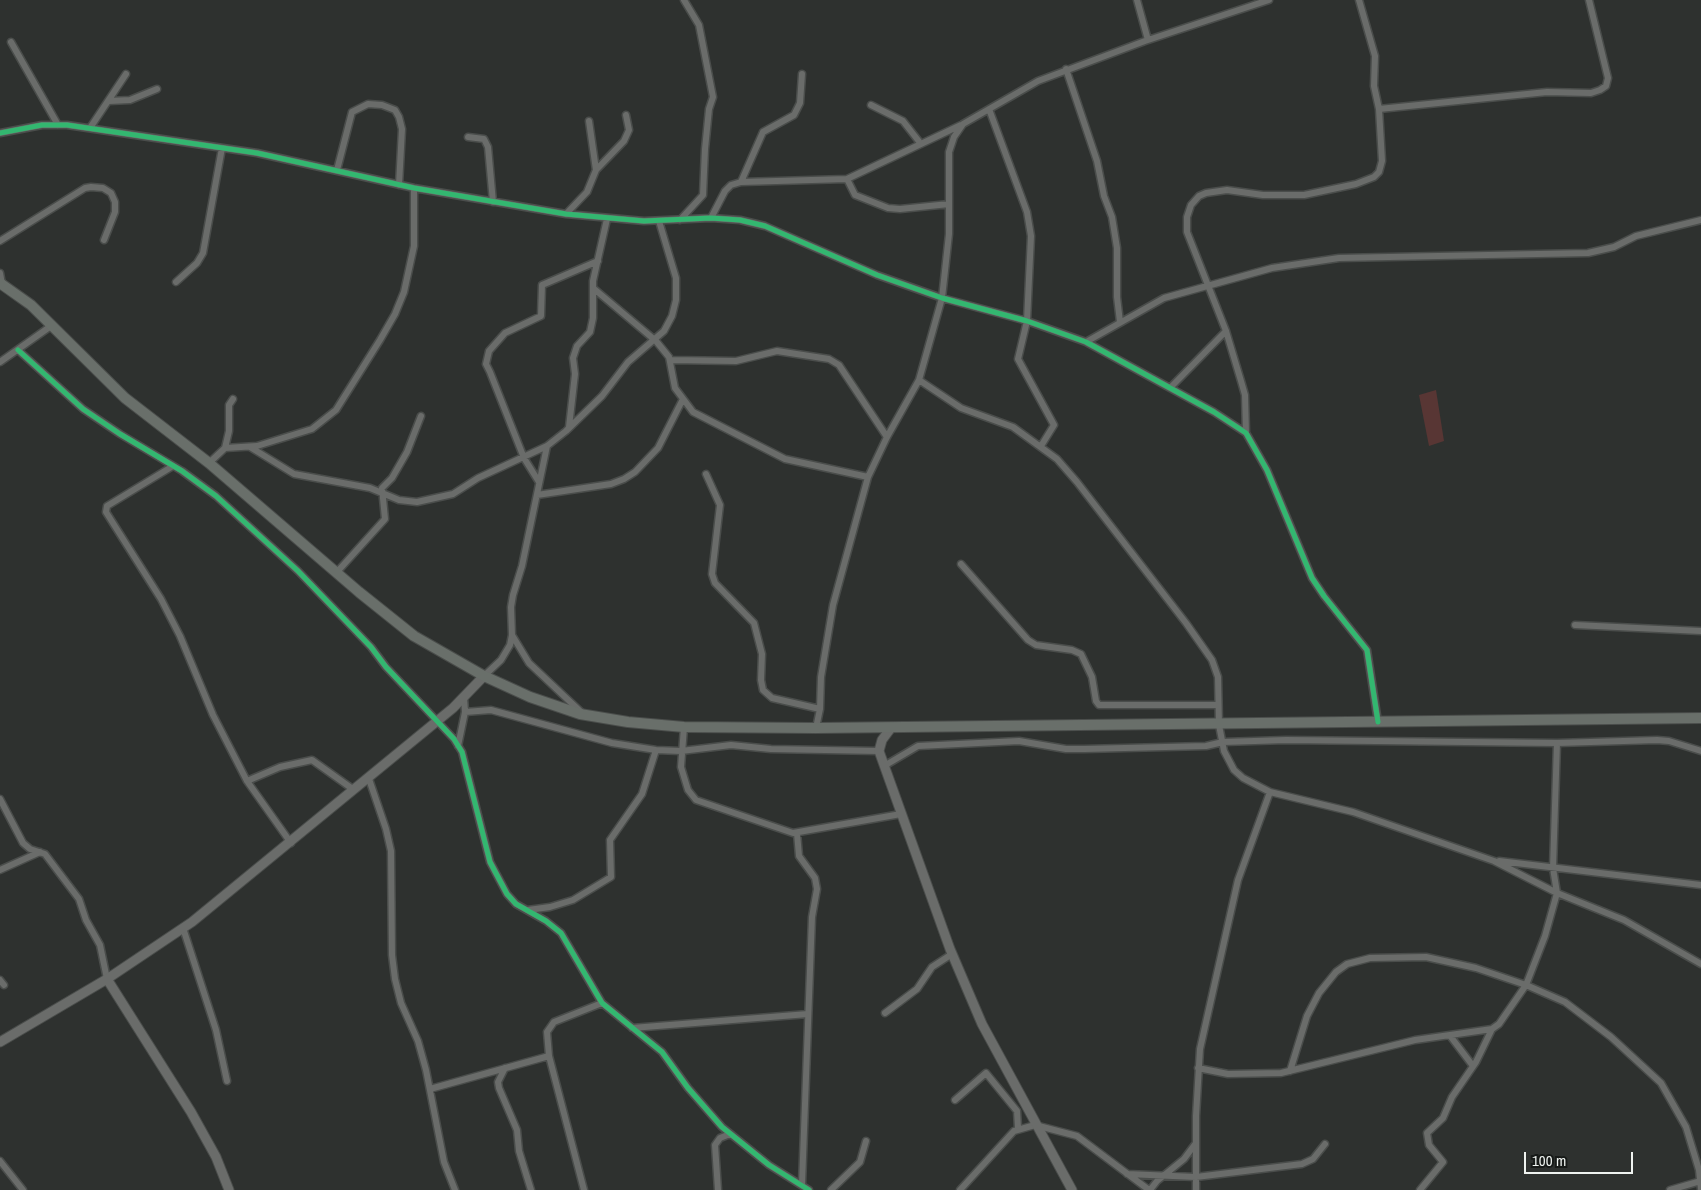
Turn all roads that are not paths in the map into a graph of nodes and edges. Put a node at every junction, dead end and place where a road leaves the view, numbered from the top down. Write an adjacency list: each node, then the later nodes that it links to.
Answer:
1 (684, 0): 36 (street)
2 (1137, 0): 6 (street)
3 (1270, 0): 6 (street)
4 (1359, 0): 15 (street)
5 (1589, 0): 15 (street)
6 (1148, 40): 8 (street)
7 (11, 42): 19 (street)
8 (1066, 69): 14 (street); 49 (street)
9 (126, 74): 12 (street)
10 (802, 74): 28 (street)
11 (157, 89): 12 (street)
12 (109, 100): 20 (street)
13 (871, 105): 23 (street)
14 (989, 109): 18 (street); 48 (street)
15 (1379, 109): 45 (street)
16 (626, 115): 26 (street)
17 (589, 121): 26 (street)
18 (963, 124): 23 (street); 32 (street)
19 (58, 125): 20 (street); 21 (street)
20 (90, 128): 24 (street)
21 (0, 133)
22 (468, 137): 31 (street)
23 (921, 144): 27 (street)
24 (222, 148): 25 (street); 43 (street)
25 (336, 170): 29 (street); 29 (street)
26 (596, 170): 33 (street)
27 (847, 179): 28 (street); 32 (street)
28 (741, 182): 34 (street)
29 (399, 185): 30 (street)
30 (414, 188): 31 (street); 67 (street)
31 (493, 202): 33 (street)
32 (950, 204): 47 (street)
33 (566, 214): 35 (street)
34 (711, 218): 36 (street); 47 (street)
35 (607, 219): 38 (street); 41 (street)
36 (680, 220): 38 (street)
37 (1701, 220): 45 (street)
38 (659, 221): 52 (street)
39 (104, 240): 40 (street)
40 (0, 242)
41 (598, 261): 46 (street); 69 (street)
42 (0, 273): 44 (street)
43 (176, 282)
44 (1, 283): 50 (main road)
45 (1206, 285): 49 (street); 51 (street)
46 (594, 288): 52 (street); 62 (street)
47 (942, 298): 48 (street); 57 (street)
48 (1027, 321): 53 (street); 66 (street)
49 (1120, 322): 53 (street)
50 (51, 326): 54 (street); 70 (main road)
51 (1226, 331): 58 (street); 63 (street)
52 (656, 341): 55 (street); 62 (street)
53 (1086, 342): 58 (street)
54 (18, 350): 56 (street); 71 (street)
55 (671, 360): 60 (street); 64 (street)
56 (0, 362)
57 (919, 380): 64 (street); 66 (street)
58 (1170, 388): 63 (street)
59 (233, 399): 68 (street)
60 (683, 399): 73 (street); 76 (street)
61 (421, 416): 75 (street)
62 (569, 428): 65 (street)
63 (1246, 433): 90 (street)
64 (887, 436): 73 (street)
65 (547, 446): 69 (street); 74 (street)
66 (1041, 446): 84 (street)
67 (250, 447): 68 (street); 75 (street)
68 (225, 448): 70 (street)
69 (524, 458): 74 (street); 75 (street)
70 (209, 464): 78 (main road)
71 (173, 466): 89 (street); 104 (street)
72 (706, 474): 85 (street)
73 (868, 477): 85 (street)
74 (539, 482): 76 (street)
75 (383, 492): 78 (street)
76 (537, 495): 81 (street)
77 (961, 564): 84 (street)
78 (337, 572): 82 (main road)
79 (1575, 625): 80 (street)
80 (1701, 631)
81 (512, 635): 82 (street); 87 (street)
82 (484, 676): 83 (street); 87 (main road)
83 (464, 697): 86 (street); 89 (street)
84 (1218, 704): 91 (street)
85 (820, 709): 93 (street)
86 (465, 712): 97 (street); 98 (street)
87 (583, 714): 92 (main road)
88 (1701, 718): 90 (main road)
89 (437, 721): 97 (street); 103 (street)
90 (1378, 722): 91 (main road)
91 (1219, 725): 94 (main road); 95 (street)
92 (684, 727): 93 (main road); 99 (street)
93 (816, 728): 94 (main road)
94 (891, 728): 100 (street)
95 (1223, 742): 96 (street); 102 (street); 106 (street)
96 (1557, 743): 101 (street); 113 (street)
97 (458, 746): 117 (street)
98 (656, 750): 99 (street); 117 (street)
99 (681, 751): 100 (street); 109 (street)
100 (879, 751): 102 (street)
101 (1701, 751)
102 (884, 766): 108 (street)
103 (369, 779): 105 (street); 136 (street)
104 (247, 781): 105 (street); 110 (street)
105 (354, 790): 110 (street)
106 (1270, 792): 112 (street); 133 (street)
107 (0, 799): 111 (street)
108 (901, 814): 109 (street); 119 (street)
109 (798, 833): 125 (street)
110 (291, 843): 118 (street)
111 (40, 852): 114 (street); 121 (street)
112 (1494, 861): 113 (street); 116 (street)
113 (1553, 868): 115 (street); 116 (street)
114 (0, 870)
115 (1701, 885)
116 (1557, 893): 120 (street); 122 (street)
117 (527, 910): 123 (street)
118 (183, 928): 121 (street); 135 (street)
119 (952, 954): 124 (street); 138 (street)
120 (1701, 964)
121 (108, 979): 129 (street); 152 (street)
122 (1526, 985): 127 (street); 134 (street); 148 (street)
123 (602, 1003): 126 (street); 130 (street)
124 (886, 1012)
125 (808, 1014): 126 (street); 149 (street)
126 (632, 1028): 140 (street)
127 (1492, 1029): 128 (street); 131 (street)
128 (1451, 1037): 131 (street); 134 (street)
129 (0, 1042)
130 (549, 1056): 132 (street); 155 (street)
131 (1473, 1066): 163 (street)
132 (505, 1068): 136 (street); 154 (street)
133 (1198, 1068): 134 (street); 142 (street)
134 (1290, 1071)
135 (227, 1081)
136 (430, 1089): 153 (street)
137 (955, 1100): 139 (street)
138 (1035, 1125): 139 (street); 145 (street); 160 (street)
139 (1018, 1128): 159 (street)
140 (730, 1134): 149 (street); 156 (street)
141 (866, 1141): 158 (street)
142 (1196, 1143): 146 (street); 147 (street)
143 (1325, 1144): 147 (street)
144 (0, 1161): 151 (street)
145 (1126, 1174): 146 (street); 161 (street)
146 (1162, 1176): 147 (street); 161 (street)
147 (1196, 1177): 162 (street)
148 (1700, 1181): 150 (street); 164 (street)
149 (802, 1184): 157 (street)
150 (1701, 1189)
151 (23, 1190)
152 (229, 1190)
153 (455, 1190)
154 (531, 1190)
155 (582, 1190)
156 (718, 1190)
157 (809, 1190)
158 (830, 1190)
159 (960, 1190)
160 (1072, 1190)
161 (1149, 1190)
162 (1196, 1190)
163 (1420, 1190)
164 (1670, 1190)

